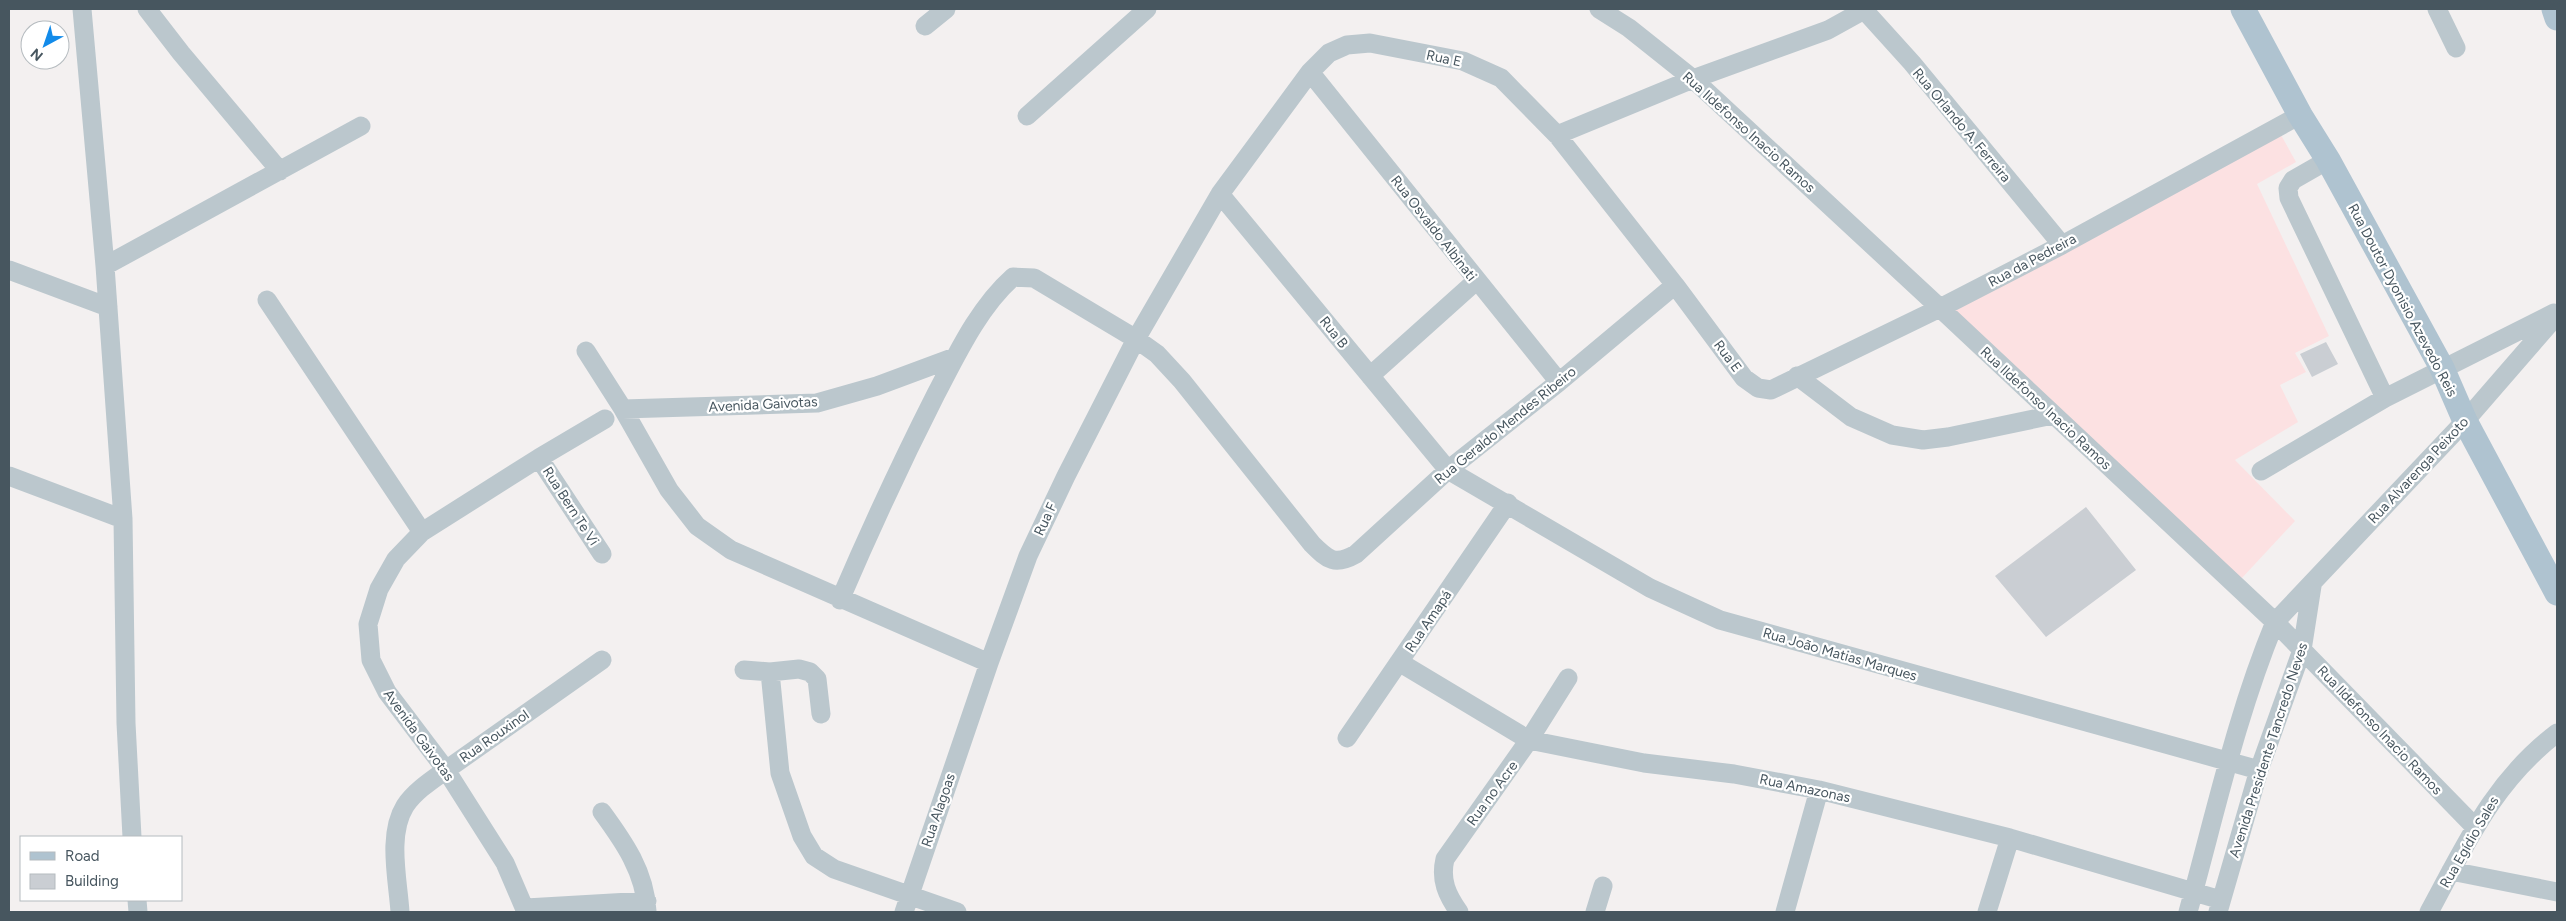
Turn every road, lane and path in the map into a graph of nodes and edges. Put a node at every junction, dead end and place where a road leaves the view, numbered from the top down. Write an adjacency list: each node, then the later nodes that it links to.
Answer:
1 (82, 9): 23 (street)
2 (147, 9): 20 (street)
3 (946, 9): 11 (street)
4 (1147, 9): 16 (street)
5 (1599, 9): 14 (street, Rua Ildefonso Inacio Ramos)
6 (1863, 9): 14 (street); 22 (street, Rua Orlando A. Ferreira)
7 (2243, 9): 15 (main road, Rua Doutor Dyonisio Azevedo Reis)
8 (2437, 9): 12 (street)
9 (2554, 9): 10 (main road)
10 (2557, 18)
11 (925, 26)
12 (2456, 48)
13 (1310, 72): 18 (street, Rua E); 21 (street, Rua E); 25 (street, Rua Osvaldo Albinati)
14 (1693, 79): 18 (street); 29 (street, Rua Ildefonso Inacio Ramos)
15 (2300, 115): 19 (main road, Rua Doutor Dyonisio Azevedo Reis); 22 (street, Rua da Pedreira)
16 (1027, 116)
17 (361, 126): 20 (street)
18 (1557, 135): 26 (street, Rua E)
19 (2328, 160): 34 (main road, Rua Doutor Dyonisio Azevedo Reis); 39 (street)
20 (280, 171): 23 (street)
21 (1220, 194): 31 (street, Rua E); 35 (street, Rua B)
22 (2062, 245): 29 (street, Rua da Pedreira)
23 (105, 266): 28 (street)
24 (9, 270): 28 (street)
25 (1476, 281): 35 (street); 37 (street, Rua Osvaldo Albinati)
26 (1675, 285): 37 (street, Rua Geraldo Mendes Ribeiro); 38 (street, Rua E)
27 (267, 300): 50 (street)
28 (108, 307): 49 (street)
29 (1940, 308): 36 (street, Rua da Pedreira); 41 (street, Rua Ildefonso Inacio Ramos)
30 (2557, 313): 34 (street, Rua Alvarenga Peixoto); 43 (street, Rua Alvarenga Peixoto)
31 (1136, 338): 33 (street); 45 (street, Rua Geraldo Mendes Ribeiro); 59 (street, Rua F)
32 (586, 351): 40 (street)
33 (955, 357): 40 (street, Avenida Gaivotas); 54 (street)
34 (2442, 368): 39 (street, Rua Alvarenga Peixoto); 43 (main road, Rua Doutor Dyonisio Azevedo Reis)
35 (1370, 376): 45 (street, Rua B)
36 (1797, 376): 38 (street, Rua da Pedreira); 41 (street)
37 (1559, 382): 45 (street, Rua Geraldo Mendes Ribeiro)
38 (1758, 388)
39 (2385, 398): 46 (street, Rua Alvarenga Peixoto)
40 (624, 409): 54 (street)
41 (2053, 415): 55 (street, Rua Ildefonso Inacio Ramos)
42 (605, 419): 44 (street, Avenida Gaivotas)
43 (2465, 421): 52 (street, Rua Alvarenga Peixoto); 53 (main road, Rua Doutor Dyonisio Azevedo Reis)
44 (539, 458): 50 (street, Avenida Gaivotas); 51 (street, Rua Bern Te Vi)
45 (1448, 470): 48 (street, Rua João Matias Marques)
46 (2261, 471)
47 (9, 476): 49 (street)
48 (1508, 503): 58 (street, Rua Amapá); 68 (street, Rua João Matias Marques)
49 (123, 519): 74 (street)
50 (422, 532): 69 (street, Avenida Gaivotas)
51 (602, 554)
52 (2312, 586): 55 (street, Rua Alvarenga Peixoto); 56 (street, Avenida Presidente Tancredo Neves)
53 (2557, 593)
54 (840, 600): 59 (street)
55 (2275, 622): 56 (street, Rua Ildefonso Inacio Ramos); 68 (street)
56 (2302, 650): 70 (street, Avenida Presidente Tancredo Neves); 73 (street, Rua Ildefonso Inacio Ramos)
57 (602, 660): 69 (street, Rua Rouxinol)
58 (1399, 662): 66 (street, Rua Amapá); 67 (street, Rua Amazonas)
59 (989, 663): 63 (street, Rua F)
60 (744, 670): 61 (street)
61 (770, 672): 64 (street); 80 (street)
62 (1568, 678): 67 (street, Rua no Acre)
63 (973, 709): 80 (street, Rua Alagoas)
64 (821, 714)
65 (2557, 733): 73 (street, Rua Egídio Sales)
66 (1347, 738)
67 (1530, 740): 71 (street, Rua Amazonas); 86 (street, Rua no Acre)
68 (2228, 761): 70 (street, Rua João Matias Marques); 79 (street)
69 (446, 770): 83 (street, Avenida Gaivotas); 84 (street, Rua Rouxinol)
70 (2259, 770): 82 (street, Avenida Presidente Tancredo Neves)
71 (1819, 790): 75 (street, Rua Amazonas); 88 (street)
72 (602, 812): 81 (street)
73 (2475, 827): 76 (street, Rua Egídio Sales)
74 (132, 836)
75 (2010, 838): 79 (street, Rua Amazonas); 89 (street)
76 (2451, 871): 78 (street); 91 (street, Rua Egídio Sales)
77 (1603, 886): 87 (street)
78 (2557, 892)
79 (2193, 893): 82 (street, Rua Amazonas); 90 (street)
80 (906, 904): 85 (street)
81 (647, 906): 83 (street)
82 (2219, 906)
83 (526, 910)
84 (400, 912)
85 (957, 912)
86 (1459, 912)
87 (1595, 912)
88 (1785, 912)
89 (1987, 912)
90 (2188, 912)
91 (2429, 912)

